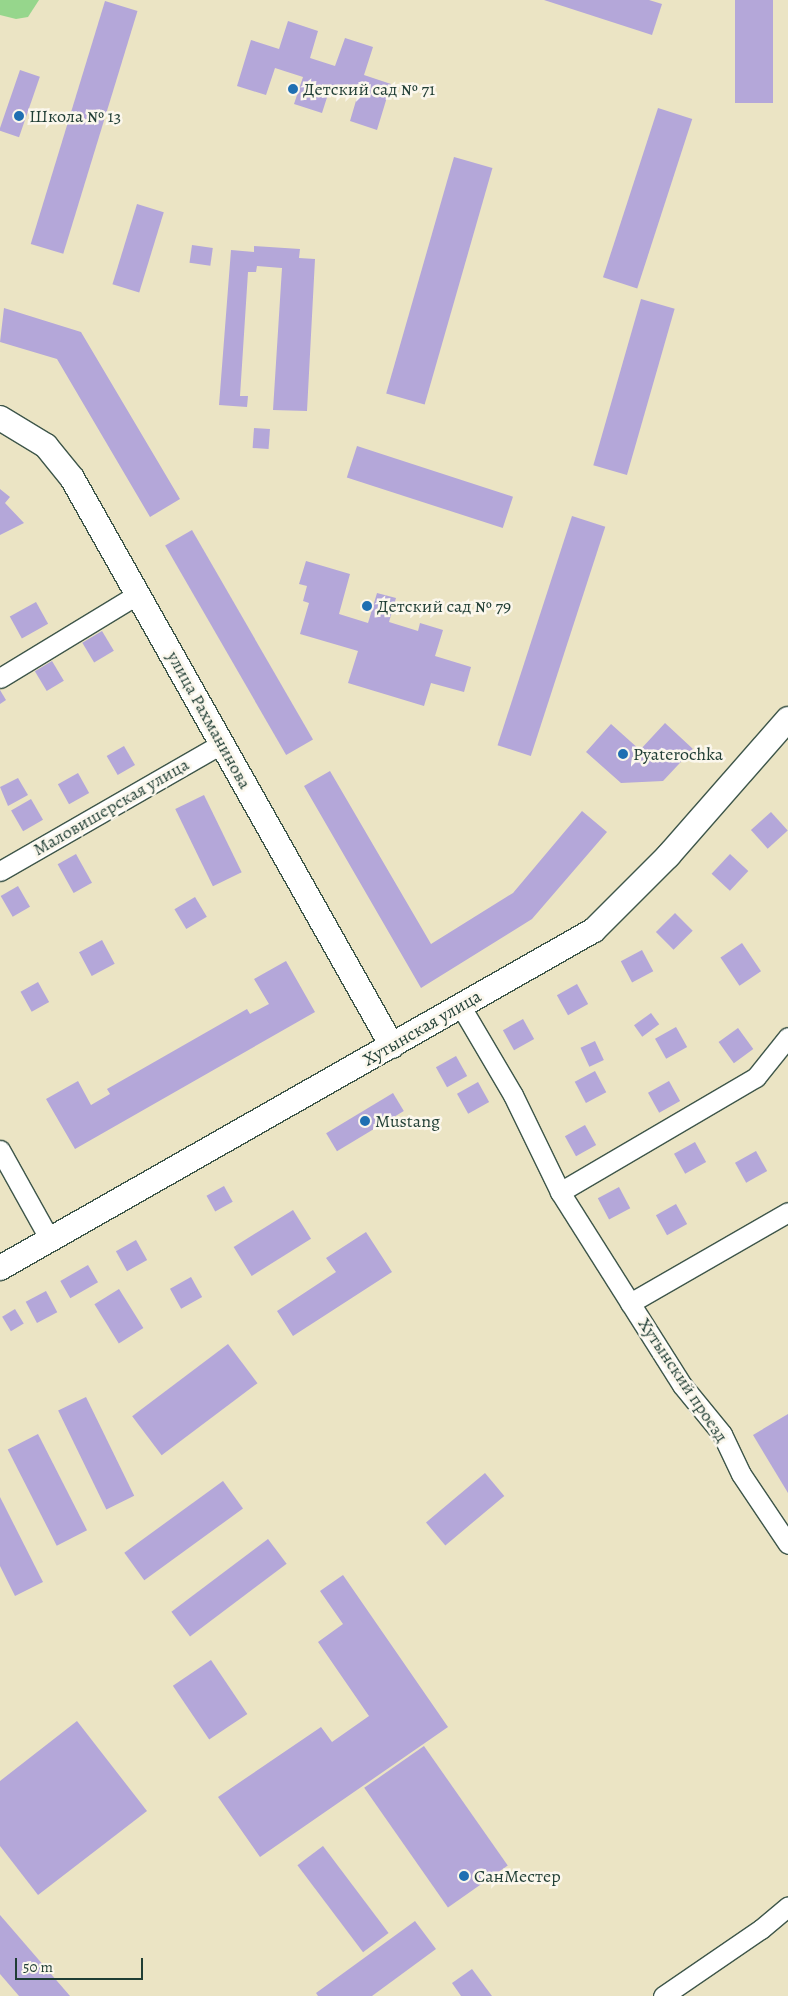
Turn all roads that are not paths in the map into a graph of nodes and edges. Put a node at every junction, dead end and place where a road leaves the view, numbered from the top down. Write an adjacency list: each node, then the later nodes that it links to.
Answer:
1 (0, 418): 2 (street, улица Рахманинова)
2 (138, 594): 3 (street); 5 (street, улица Рахманинова)
3 (0, 678)
4 (786, 727): 7 (street, Хутынская улица)
5 (221, 744): 6 (street, Маловишерская улица); 9 (street, улица Рахманинова)
6 (0, 871)
7 (460, 1005): 9 (street, Хутынская улица); 11 (street, Хутынский проезд)
8 (788, 1037): 11 (street)
9 (392, 1046): 13 (street, Хутынская улица)
10 (0, 1150): 13 (street)
11 (560, 1192): 15 (street, Хутынский проезд)
12 (788, 1212): 15 (street)
13 (50, 1240): 14 (street, Хутынская улица)
14 (0, 1268)
15 (630, 1303): 16 (street, Хутынский проезд)
16 (788, 1544)
17 (788, 1906): 18 (street)
18 (663, 1996)

